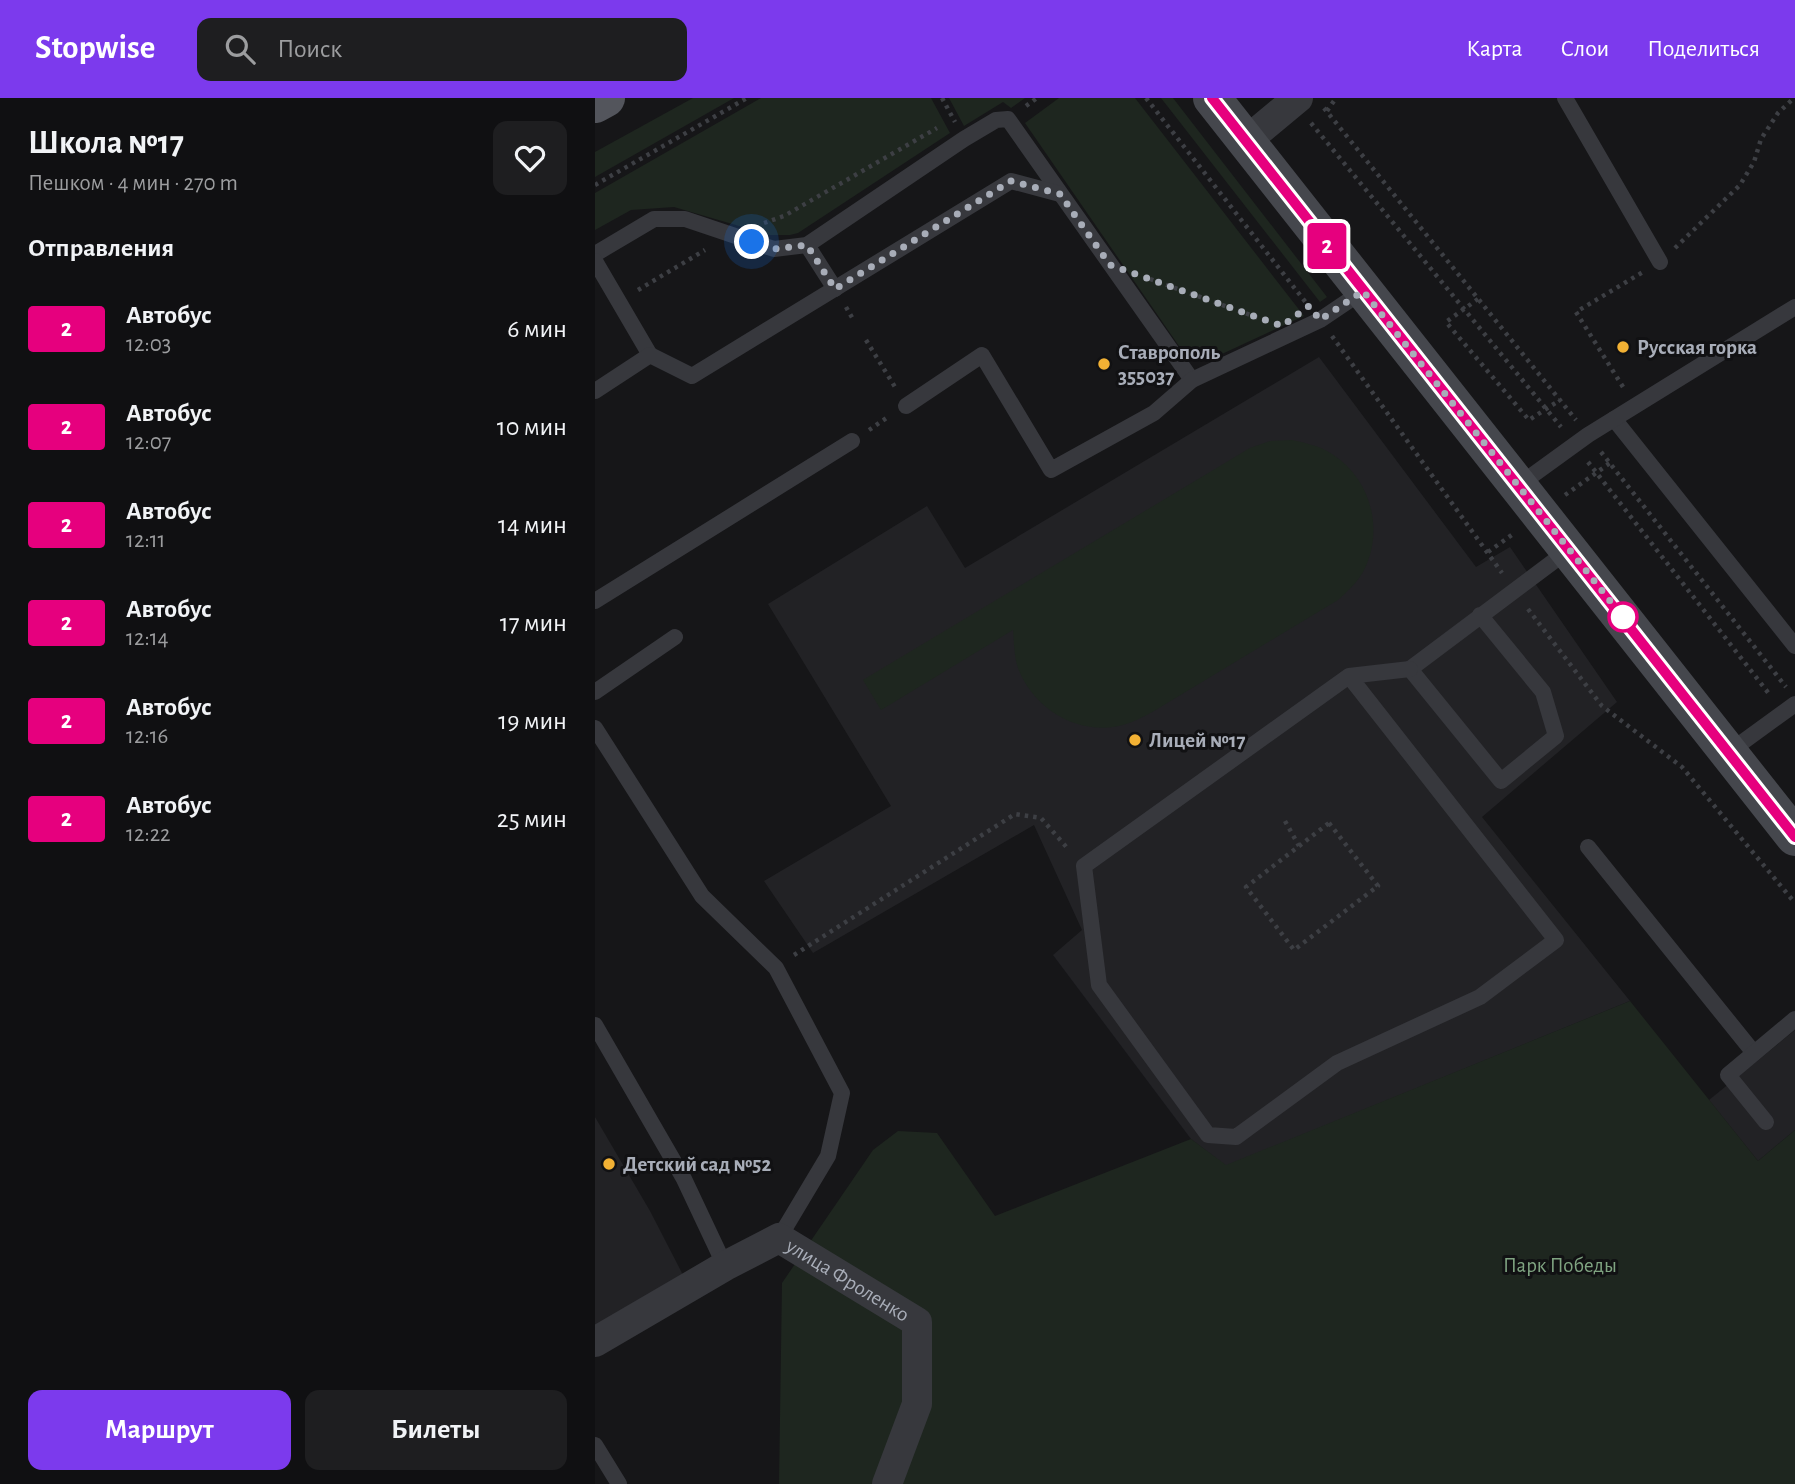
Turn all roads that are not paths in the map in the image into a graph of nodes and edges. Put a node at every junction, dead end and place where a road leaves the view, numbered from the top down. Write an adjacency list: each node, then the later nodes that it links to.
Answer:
1 (606, 98): 5 (main road)
2 (1212, 98): 6 (main road)
3 (1565, 98): 11 (lane)
4 (1304, 101): 6 (street)
5 (595, 104)
6 (1245, 142): 13 (main road)
7 (1060, 194): 8 (lane); 12 (lane); 16 (lane)
8 (807, 245): 9 (lane); 12 (lane)
9 (595, 254)
10 (595, 261): 15 (lane)
11 (1660, 262)
12 (835, 289): 15 (lane)
13 (1363, 291): 16 (lane); 21 (main road)
14 (1795, 307): 19 (lane)
15 (650, 355): 17 (lane)
16 (1192, 380): 18 (lane)
17 (595, 391)
18 (906, 406)
19 (1614, 419): 21 (lane); 26 (lane)
20 (852, 441): 23 (lane)
21 (1519, 485): 22 (main road)
22 (1570, 549): 24 (lane); 32 (main road)
23 (595, 601)
24 (1480, 615): 27 (lane); 27 (lane)
25 (675, 636): 29 (lane)
26 (1795, 646)
27 (1410, 669): 28 (lane)
28 (1349, 676): 28 (lane)
29 (595, 692)
30 (1789, 708): 32 (lane)
31 (595, 728): 39 (lane)
32 (1729, 752): 33 (main road)
33 (1795, 837)
34 (1588, 847): 37 (lane)
35 (1795, 1019): 37 (lane)
36 (595, 1025): 40 (lane)
37 (1754, 1053): 38 (lane)
38 (1766, 1122)
39 (779, 1238): 40 (street); 44 (street, улица Фроленко)
40 (725, 1266): 41 (street)
41 (595, 1342)
42 (595, 1445): 43 (lane)
43 (619, 1484)
44 (887, 1484)

